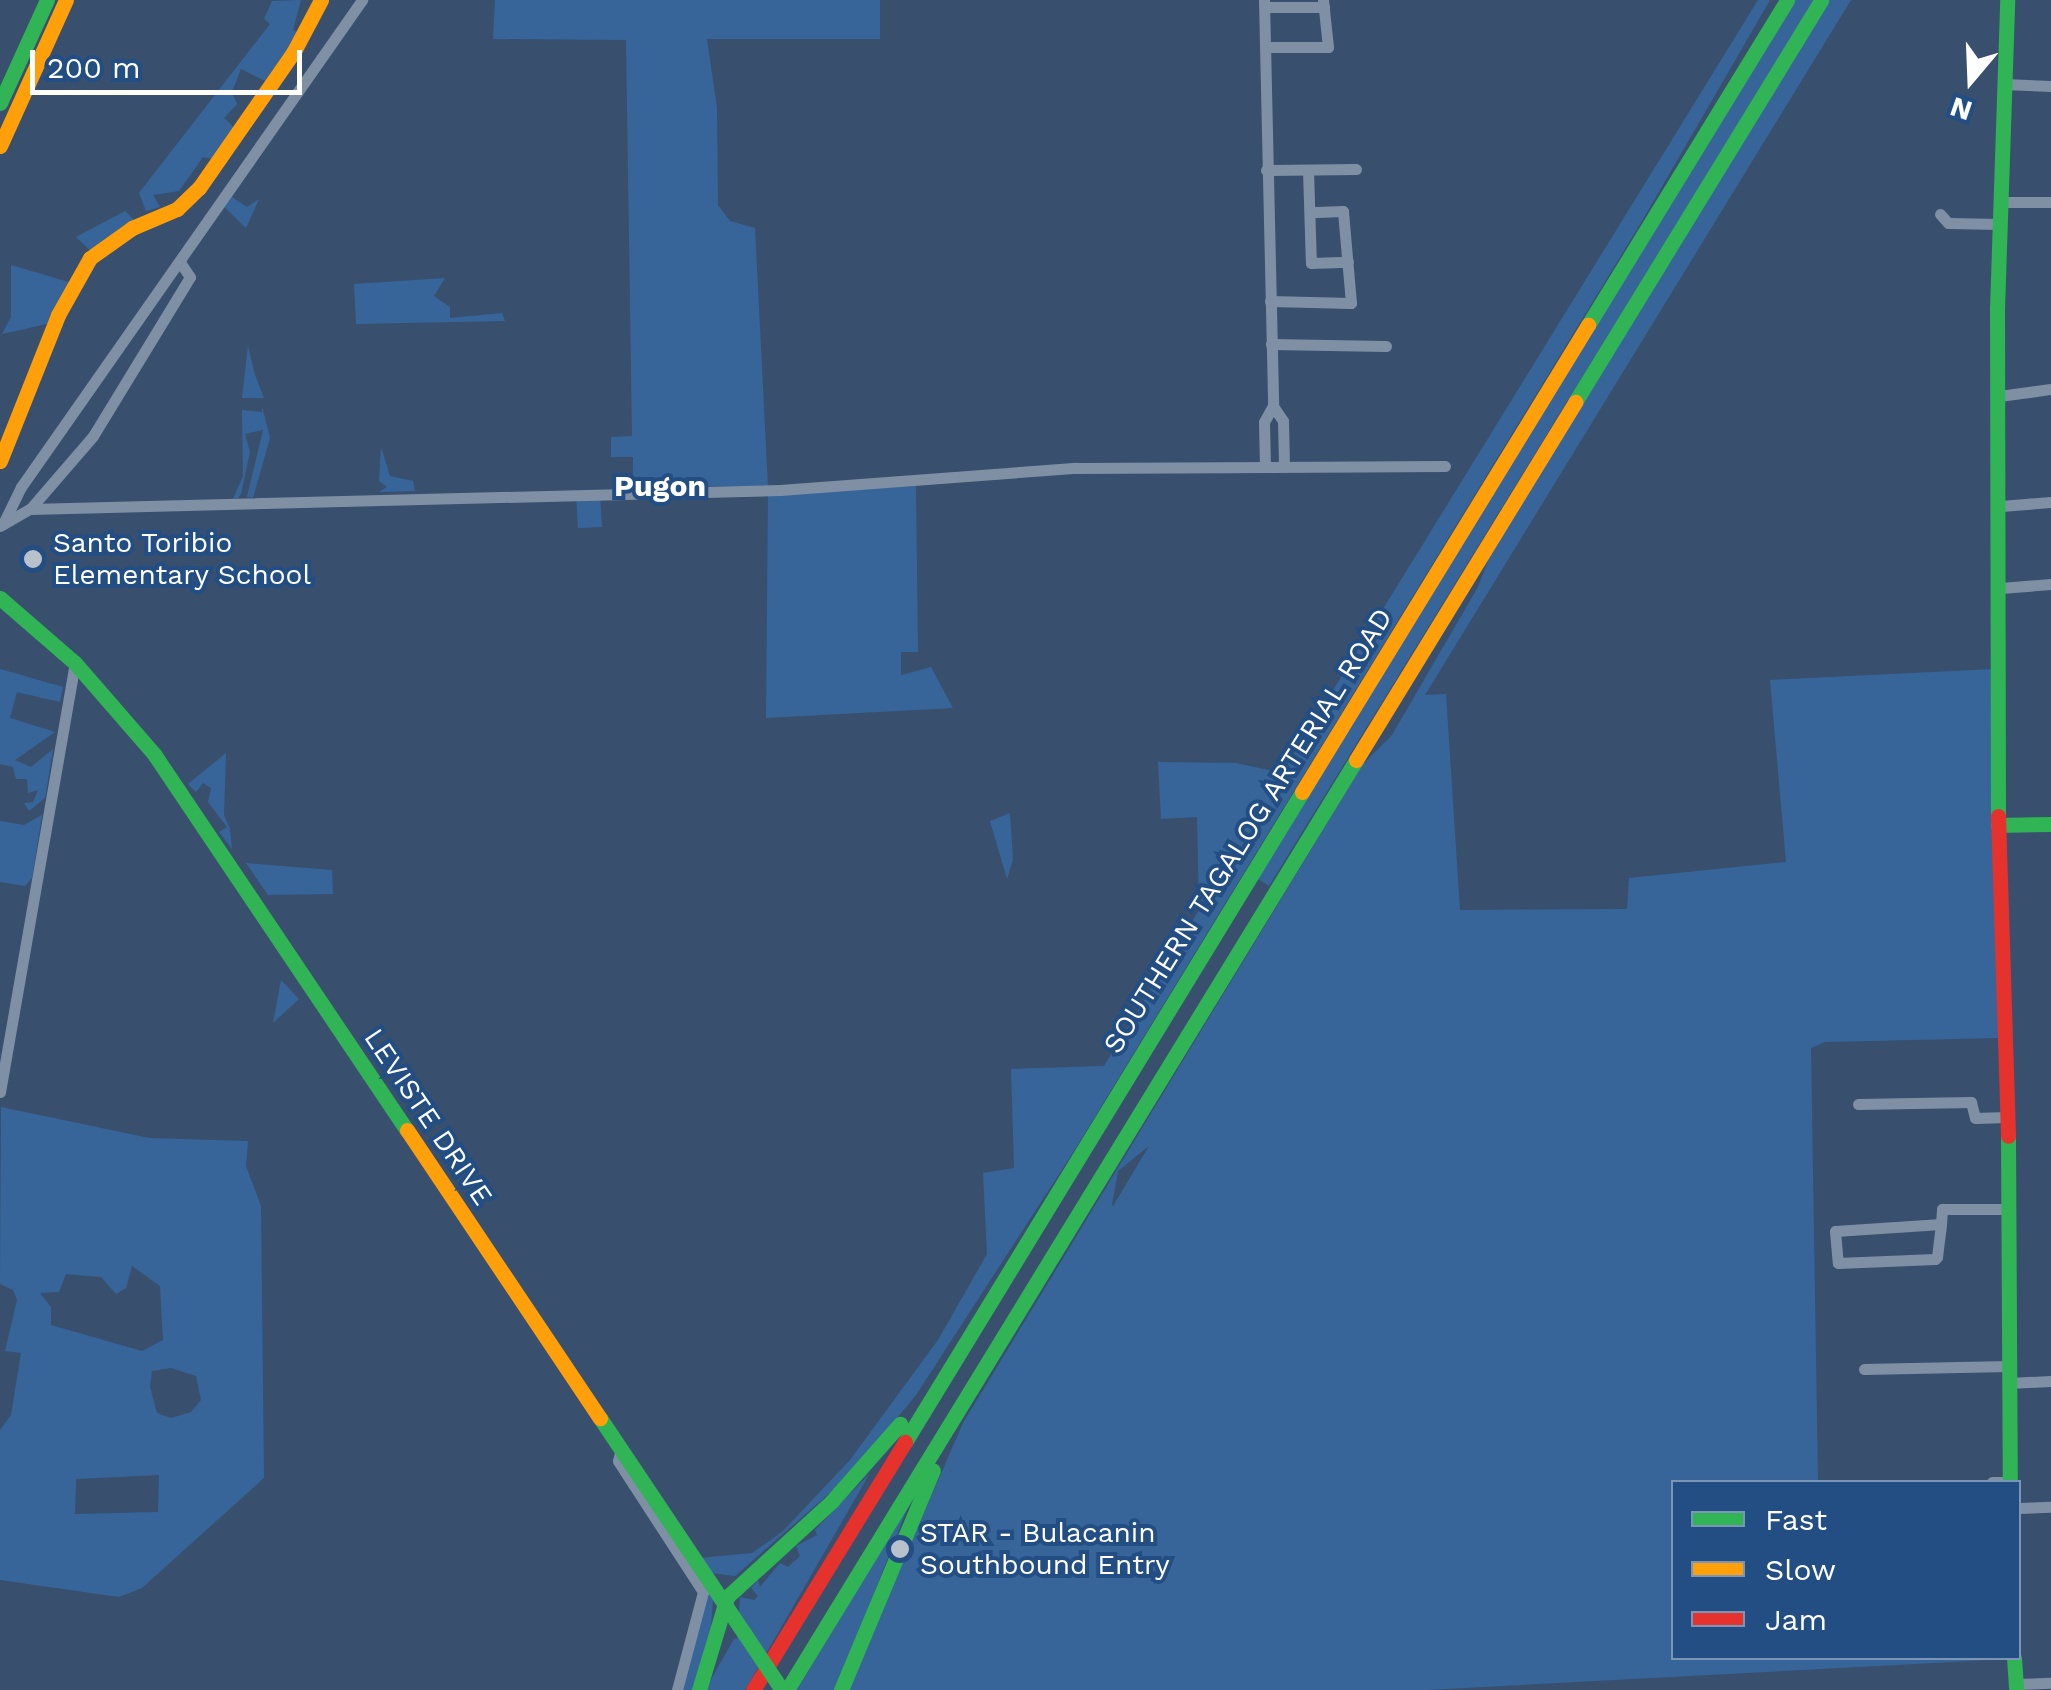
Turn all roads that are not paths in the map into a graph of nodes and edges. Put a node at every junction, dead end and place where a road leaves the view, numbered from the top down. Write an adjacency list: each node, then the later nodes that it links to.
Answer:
1 (47, 0): 14 (main road)
2 (66, 0): 16 (main road)
3 (321, 0): 33 (main road)
4 (362, 0): 25 (street)
5 (1779, 0): 15 (main road)
6 (1787, 0): 15 (main road, SOUTHERN TAGALOG ARTERIAL ROAD)
7 (1821, 0): 53 (main road, SOUTHERN TAGALOG ARTERIAL ROAD)
8 (2007, 0): 12 (main road)
9 (1324, 3): 10 (street); 11 (street)
10 (1264, 4): 11 (street)
11 (1265, 47): 17 (street)
12 (2004, 84): 13 (street); 20 (main road)
13 (2051, 86)
14 (0, 103)
15 (1705, 132): 52 (main road, SOUTHERN TAGALOG ARTERIAL ROAD)
16 (0, 146)
17 (1266, 170): 18 (street); 27 (street)
18 (1308, 170): 19 (street); 22 (street)
19 (1356, 170)
20 (2000, 202): 21 (street); 24 (main road)
21 (2051, 202)
22 (1310, 212): 26 (street); 26 (street)
23 (1940, 214): 24 (street)
24 (1999, 224): 31 (main road)
25 (180, 262): 39 (street); 40 (street)
26 (1348, 262): 27 (street)
27 (1270, 301): 28 (street)
28 (1271, 344): 29 (street); 32 (street)
29 (1386, 346)
30 (2051, 388): 31 (street)
31 (1998, 396): 38 (main road)
32 (1273, 406): 34 (street); 35 (street)
33 (0, 461)
34 (1265, 466): 35 (street); 39 (street)
35 (1284, 466): 36 (street)
36 (1445, 466)
37 (2051, 502): 38 (street)
38 (2001, 506): 42 (main road)
39 (30, 510): 40 (street)
40 (1, 525)
41 (2051, 584): 42 (street)
42 (2001, 588): 46 (main road)
43 (0, 598): 44 (main road, LEVISTE DRIVE)
44 (75, 662): 47 (street); 58 (main road, LEVISTE DRIVE)
45 (2051, 824): 46 (main road)
46 (1998, 825): 49 (main road)
47 (0, 1092)
48 (1858, 1104): 49 (street)
49 (2006, 1117): 50 (main road)
50 (2010, 1208): 51 (street); 54 (main road)
51 (1941, 1224): 51 (street)
52 (986, 1307): 62 (main road); 68 (main road, SOUTHERN TAGALOG ARTERIAL ROAD)
53 (990, 1356): 69 (main road, SOUTHERN TAGALOG ARTERIAL ROAD); 70 (main road)
54 (2008, 1366): 55 (street); 57 (main road)
55 (1864, 1369)
56 (2051, 1380): 57 (street)
57 (2008, 1383): 59 (main road)
58 (621, 1448): 62 (main road, LEVISTE DRIVE); 66 (street)
59 (2010, 1480)
60 (2051, 1506): 61 (street)
61 (2021, 1508)
62 (724, 1603): 67 (main road); 69 (main road, LEVISTE DRIVE, bridge)
63 (2014, 1660): 65 (main road)
64 (2051, 1682): 65 (street)
65 (2016, 1687)
66 (678, 1690)
67 (699, 1690)
68 (753, 1690)
69 (785, 1690)
70 (841, 1690)

